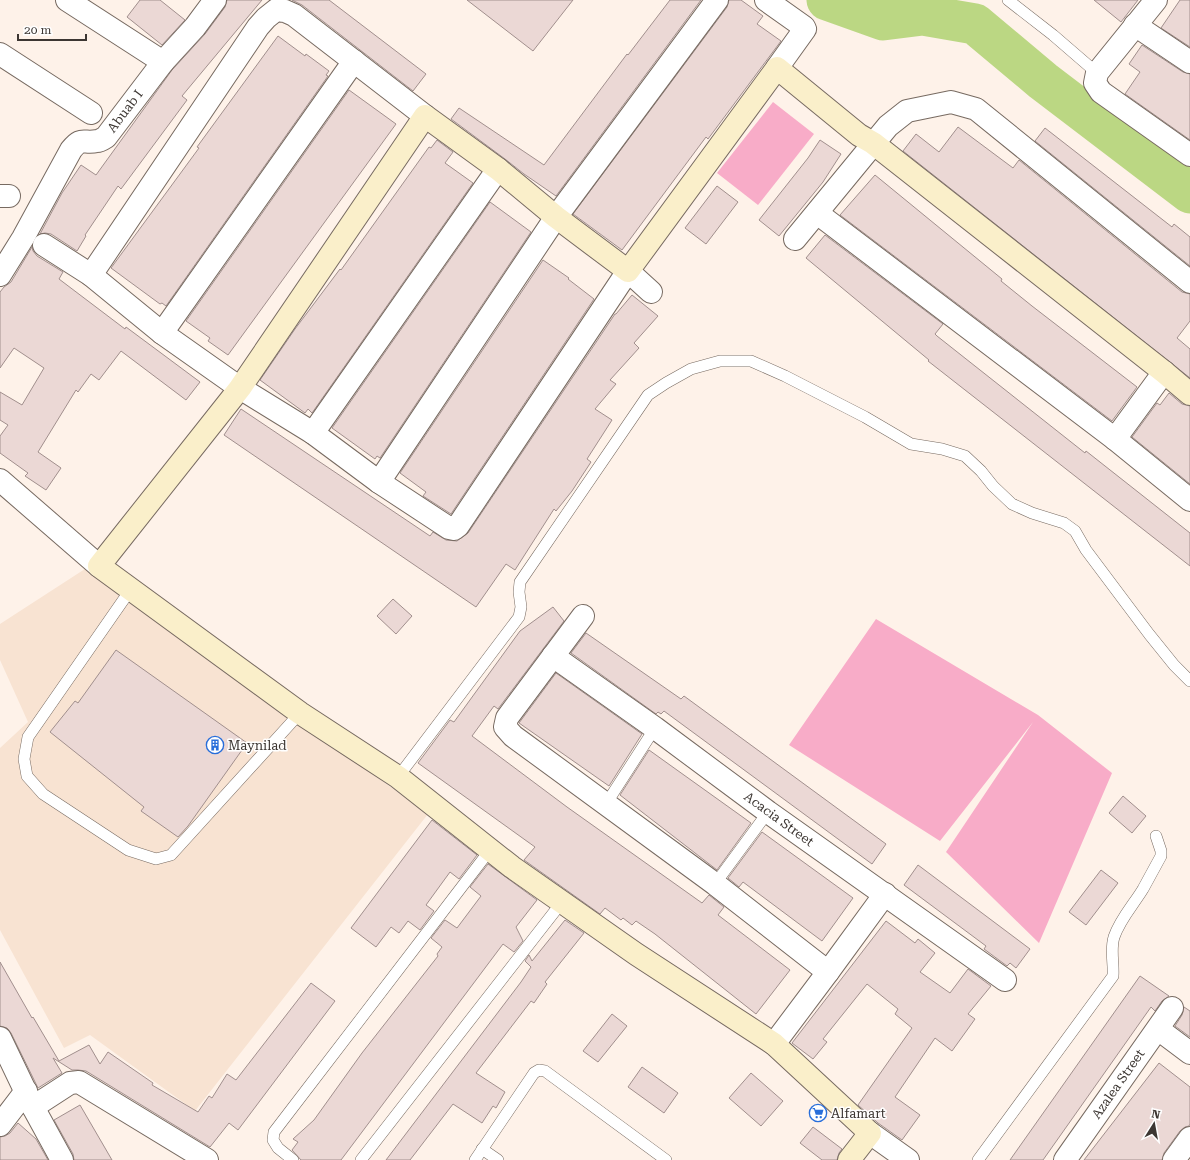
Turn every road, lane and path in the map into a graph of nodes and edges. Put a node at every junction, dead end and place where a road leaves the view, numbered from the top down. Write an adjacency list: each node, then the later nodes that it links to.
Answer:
1 (67, 0): 10 (street)
2 (215, 0): 10 (street, Abuab I)
3 (717, 0): 20 (street)
4 (766, 0): 12 (street)
5 (1008, 0): 13 (lane)
6 (1156, 0): 7 (street)
7 (1135, 25): 11 (street); 13 (street)
8 (0, 54): 14 (street)
9 (354, 61): 15 (street); 24 (street); 28 (street)
10 (163, 62): 25 (street, Abuab I)
11 (1190, 62)
12 (777, 68): 16 (street); 23 (street)
13 (1097, 73): 17 (street)
14 (91, 113)
15 (425, 116): 18 (street); 30 (street)
16 (873, 143): 19 (street); 26 (street); 29 (street)
17 (1190, 155)
18 (498, 169): 20 (street); 32 (street)
19 (817, 213): 21 (street); 33 (street)
20 (556, 217): 23 (street); 35 (street)
21 (795, 239)
22 (44, 245): 24 (street)
23 (628, 271): 27 (street); 35 (street)
24 (91, 274): 28 (street)
25 (0, 275)
26 (1190, 282)
27 (651, 292)
28 (162, 333): 30 (street)
29 (1164, 372): 31 (street); 33 (street)
30 (240, 388): 32 (street); 37 (street)
31 (1190, 394)
32 (313, 433): 35 (street)
33 (1114, 439): 36 (street)
34 (0, 480): 37 (street)
35 (379, 482)
36 (1190, 500)
37 (99, 566): 38 (street)
38 (131, 589): 42 (street); 42 (lane)
39 (583, 616): 40 (street)
40 (553, 656): 43 (street, Acacia Street); 45 (street)
41 (1190, 681): 44 (lane)
42 (300, 713): 44 (street)
43 (655, 728): 45 (lane); 46 (street, Acacia Street)
44 (398, 778): 48 (street)
45 (606, 804): 49 (street)
46 (768, 812): 49 (lane); 50 (street, Acacia Street)
47 (1156, 836): 73 (lane)
48 (490, 850): 51 (street); 66 (lane)
49 (715, 884): 52 (street)
50 (885, 894): 52 (street); 53 (street, Acacia Street)
51 (562, 902): 57 (street); 67 (lane)
52 (828, 972): 57 (street)
53 (1005, 980)
54 (1172, 1008): 55 (street, Azalea Street)
55 (1158, 1029): 58 (street); 74 (street, Azalea Street)
56 (0, 1038): 59 (street)
57 (774, 1044): 61 (street)
58 (1190, 1053)
59 (30, 1099): 60 (street); 64 (street); 65 (street)
60 (0, 1125)
61 (870, 1132): 71 (street); 72 (street)
62 (1190, 1138): 75 (street)
63 (482, 1149): 68 (lane); 69 (lane); 70 (lane)
64 (62, 1160)
65 (206, 1160)
66 (293, 1160)
67 (361, 1160)
68 (475, 1160)
69 (498, 1160)
70 (666, 1160)
71 (849, 1160)
72 (908, 1160)
73 (978, 1160)
74 (1065, 1160)
75 (1174, 1160)

